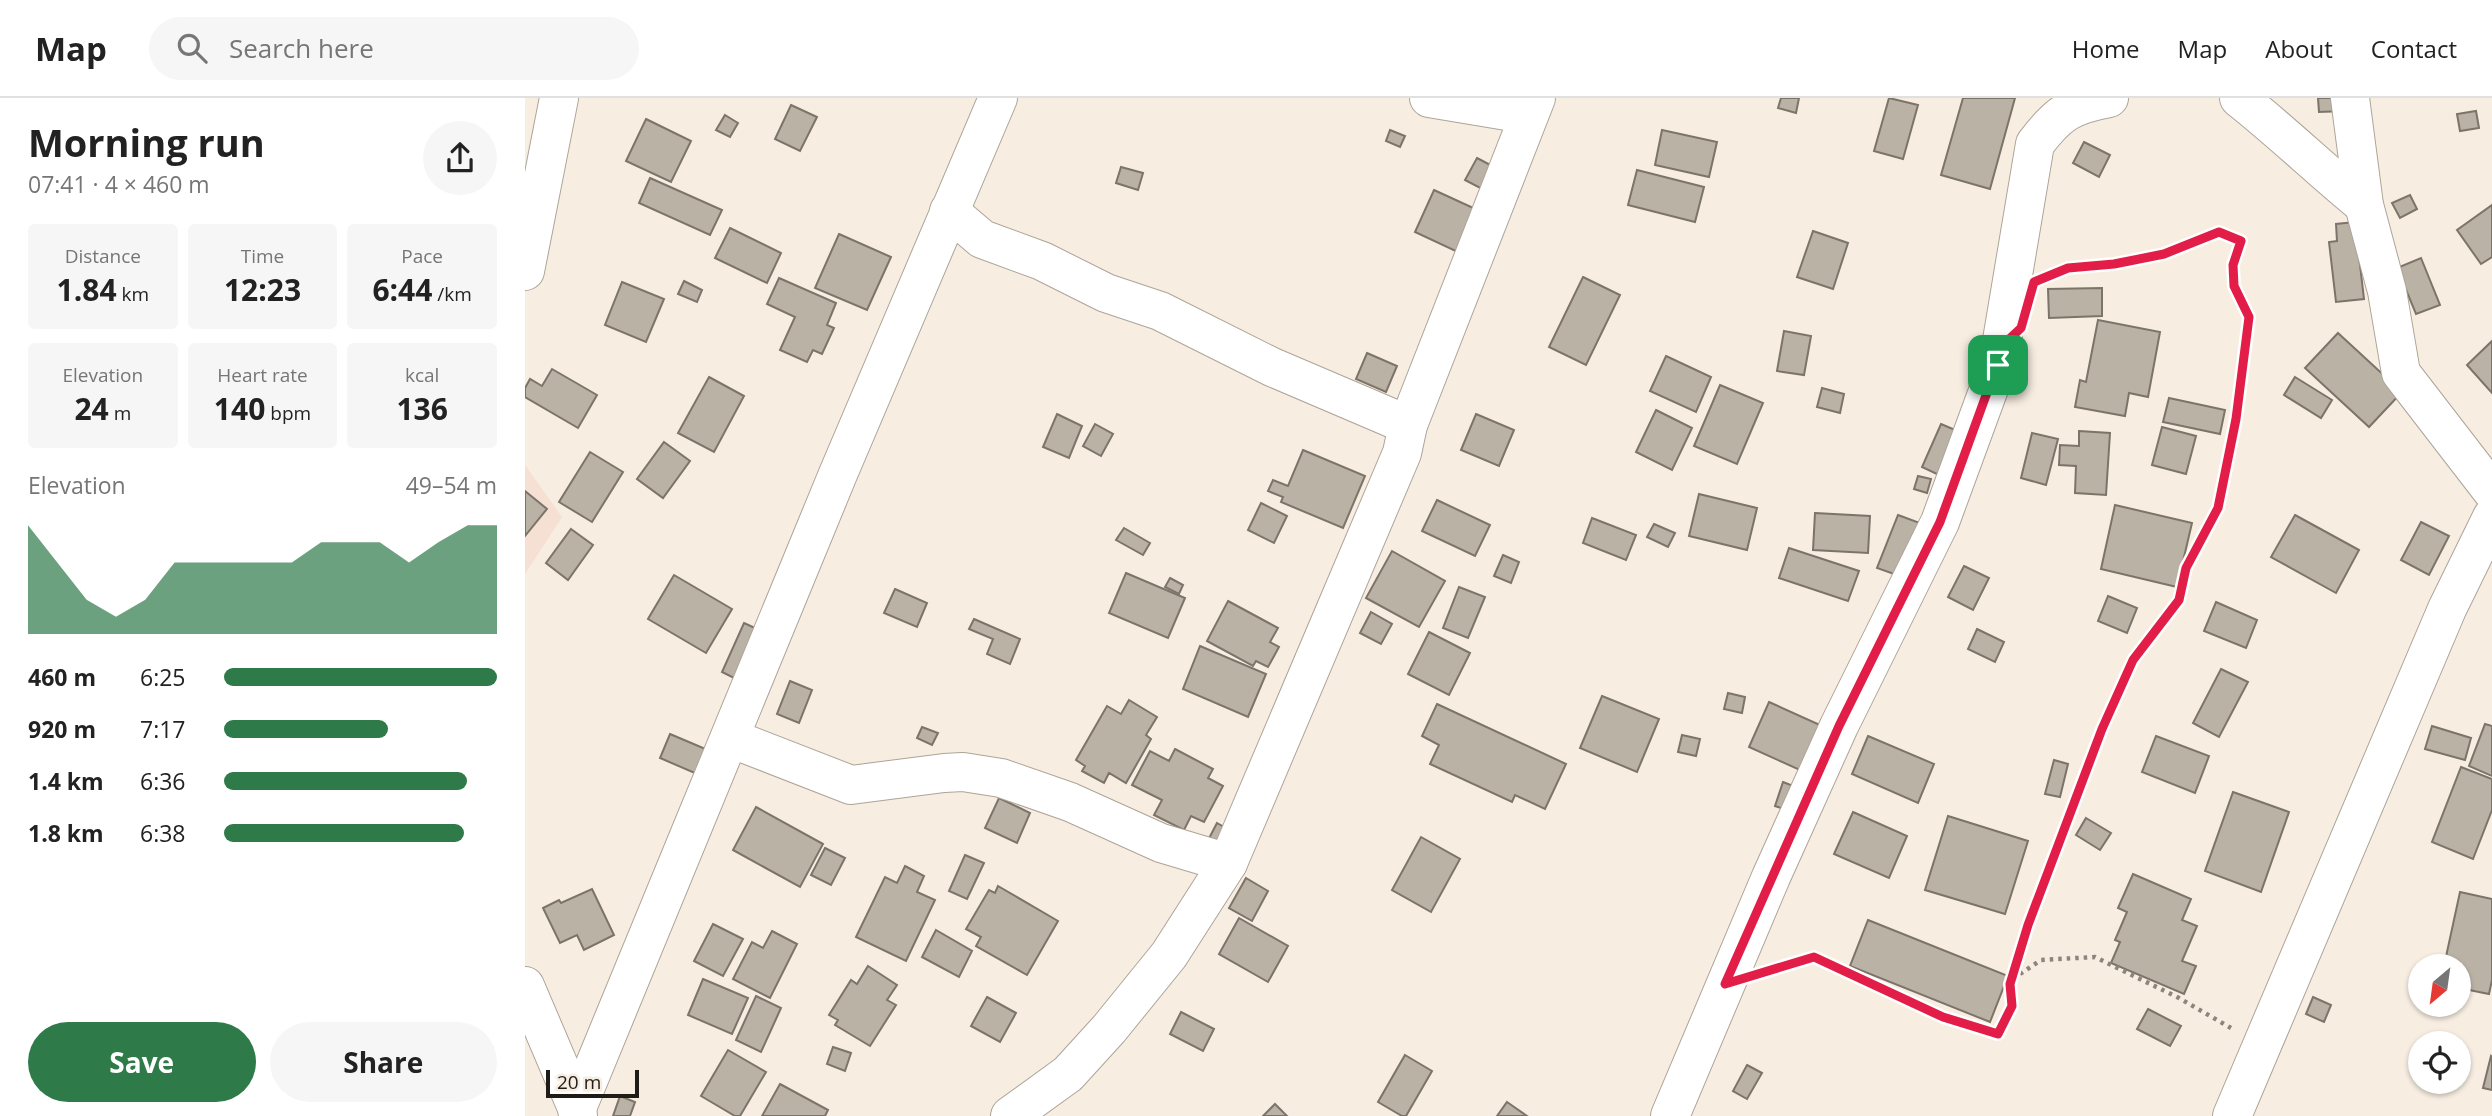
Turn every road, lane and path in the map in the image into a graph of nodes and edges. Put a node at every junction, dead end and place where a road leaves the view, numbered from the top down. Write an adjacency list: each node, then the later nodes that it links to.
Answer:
1 (559, 98): 11 (street)
2 (997, 98): 10 (street)
3 (1429, 98): 4 (street)
4 (1525, 98)
5 (1537, 98): 13 (street)
6 (2109, 98): 18 (street)
7 (2239, 98): 9 (street)
8 (2350, 98): 9 (street)
9 (2364, 205): 14 (street)
10 (949, 211): 13 (street); 16 (street)
11 (525, 271)
12 (2034, 282): 19 (path)
13 (1408, 425): 17 (street)
14 (2492, 491)
15 (2492, 517): 21 (street)
16 (730, 738): 17 (street); 22 (street)
17 (1228, 863): 23 (street)
18 (1725, 984): 19 (path); 24 (street)
19 (2010, 984): 21 (path)
20 (525, 986): 22 (street)
21 (2262, 1046): 25 (street)
22 (578, 1112)
23 (1010, 1116)
24 (1670, 1116)
25 (2232, 1116)

